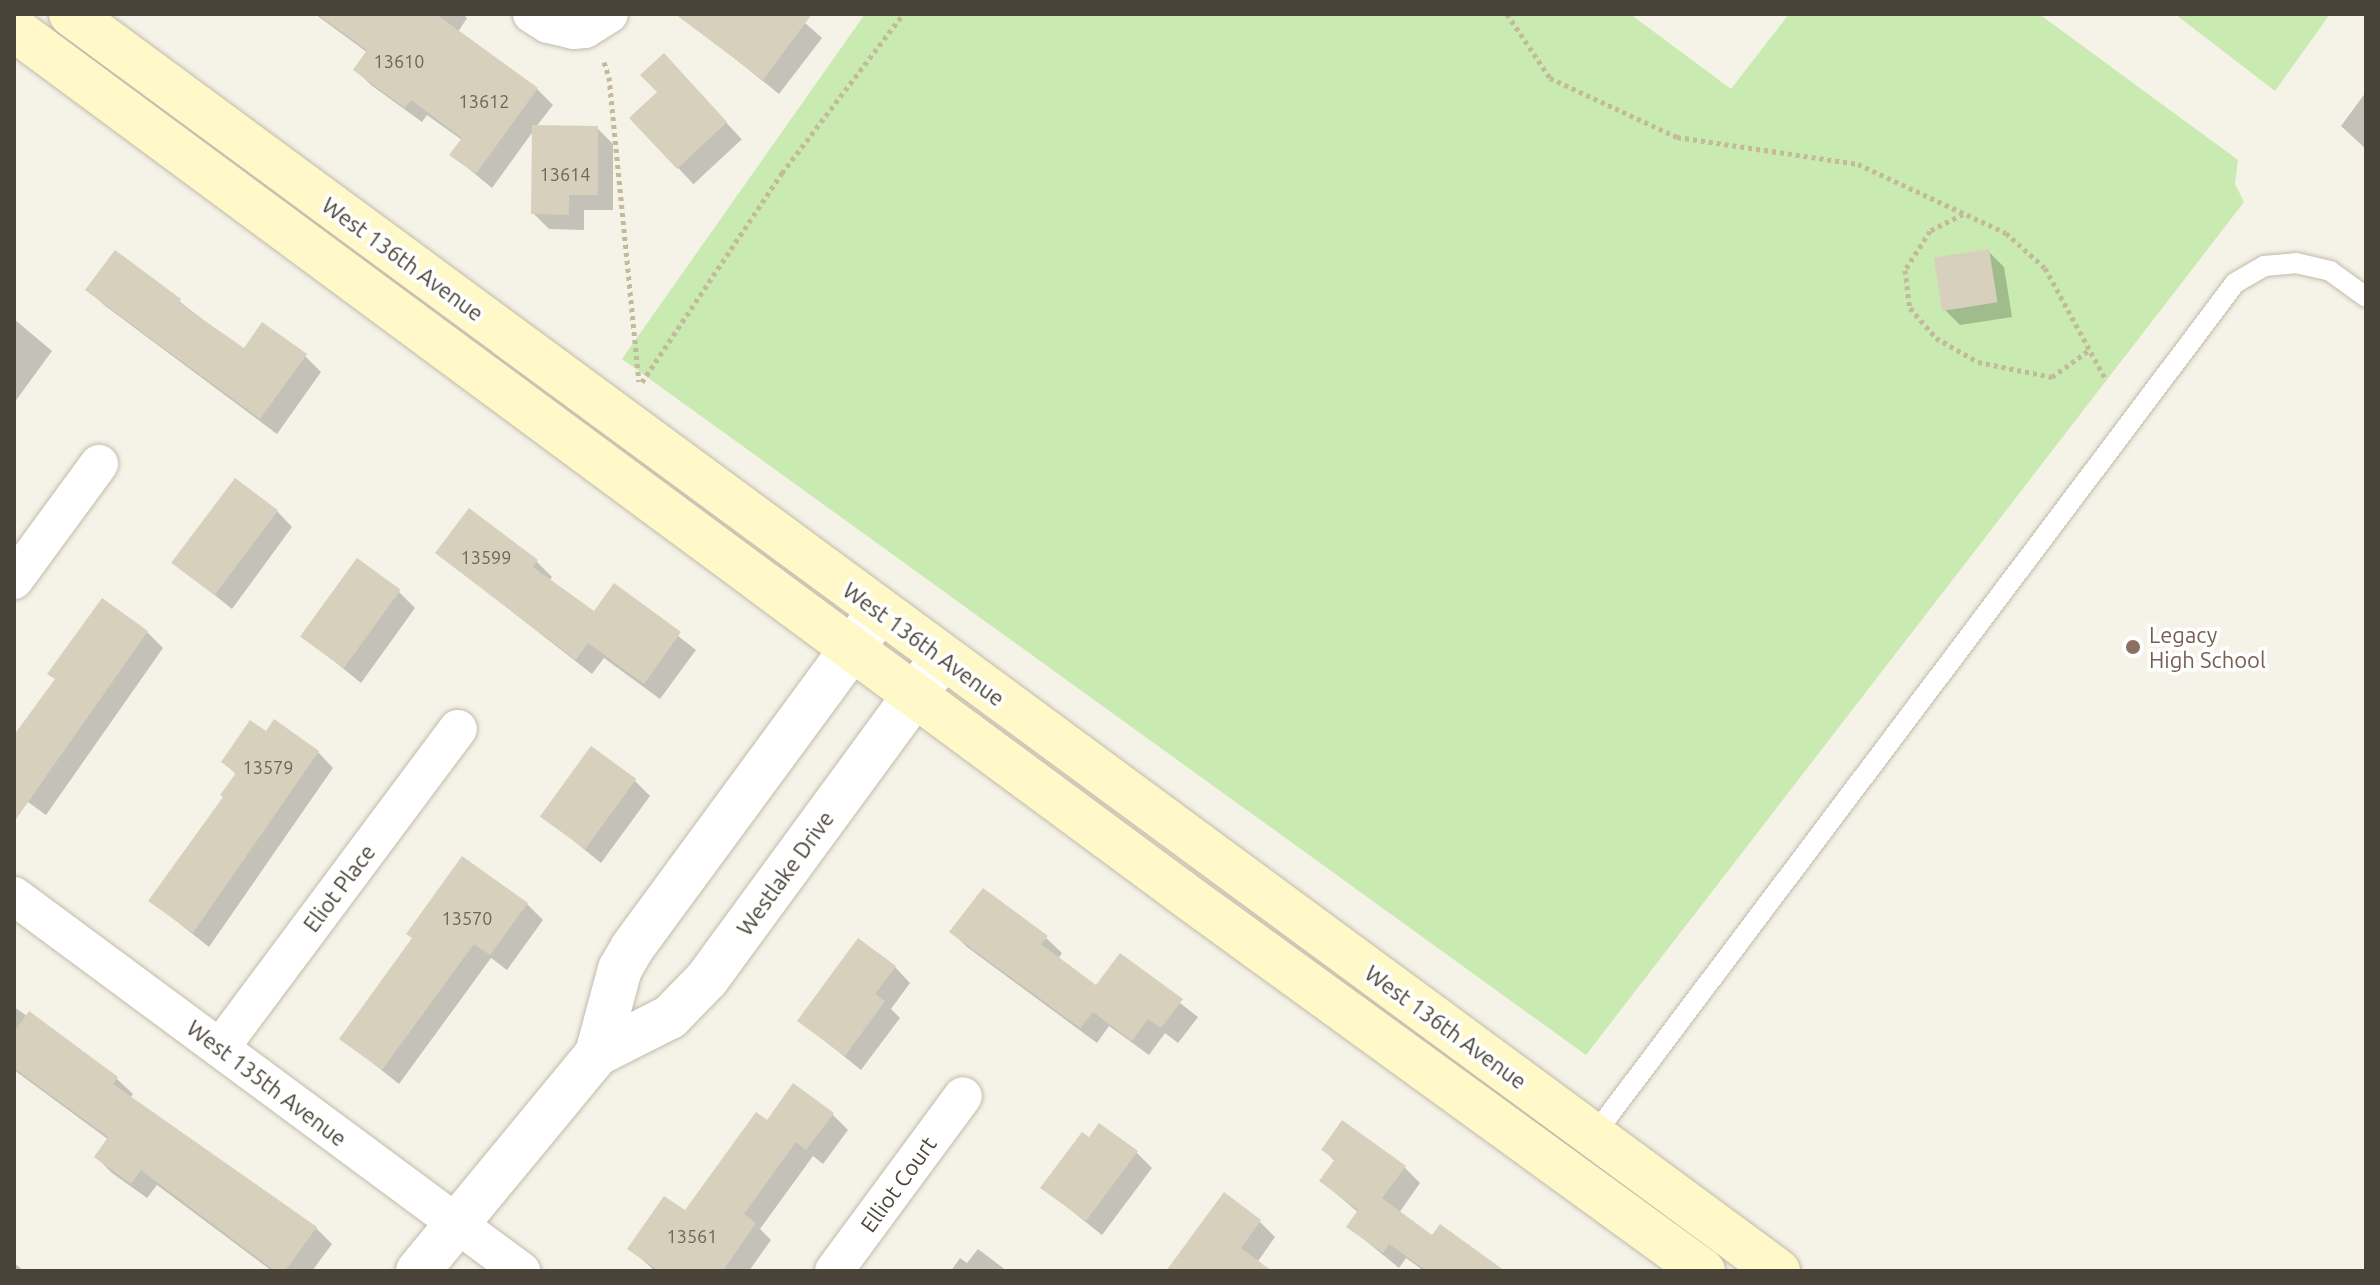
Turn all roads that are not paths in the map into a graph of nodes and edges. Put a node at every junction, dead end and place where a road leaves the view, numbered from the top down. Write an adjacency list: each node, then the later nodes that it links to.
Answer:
1 (71, 14): 8 (main road, West 136th Avenue)
2 (532, 14): 3 (street)
3 (601, 19)
4 (14, 29): 9 (main road, West 136th Avenue)
5 (2366, 297): 17 (lane)
6 (99, 464): 7 (street)
7 (14, 580)
8 (880, 611): 9 (street, Westlake Drive); 10 (main road, West 136th Avenue)
9 (853, 647): 11 (main road, West 136th Avenue); 15 (street, Westlake Drive)
10 (943, 657): 11 (street, Westlake Drive); 17 (main road, West 136th Avenue)
11 (915, 694): 15 (street, Westlake Drive); 18 (main road, West 136th Avenue)
12 (458, 729): 14 (street, Eliot Place)
13 (14, 896): 14 (street, West 135th Avenue)
14 (220, 1048): 19 (street, West 135th Avenue)
15 (597, 1054): 19 (street, Westlake Drive)
16 (963, 1096): 22 (street, Elliot Court)
17 (1594, 1135): 18 (lane); 24 (main road, West 136th Avenue)
18 (1568, 1171): 23 (main road, West 136th Avenue)
19 (457, 1224): 20 (street, Westlake Drive); 21 (street, West 135th Avenue)
20 (418, 1271)
21 (521, 1271)
22 (834, 1271)
23 (1703, 1271)
24 (1778, 1271)

